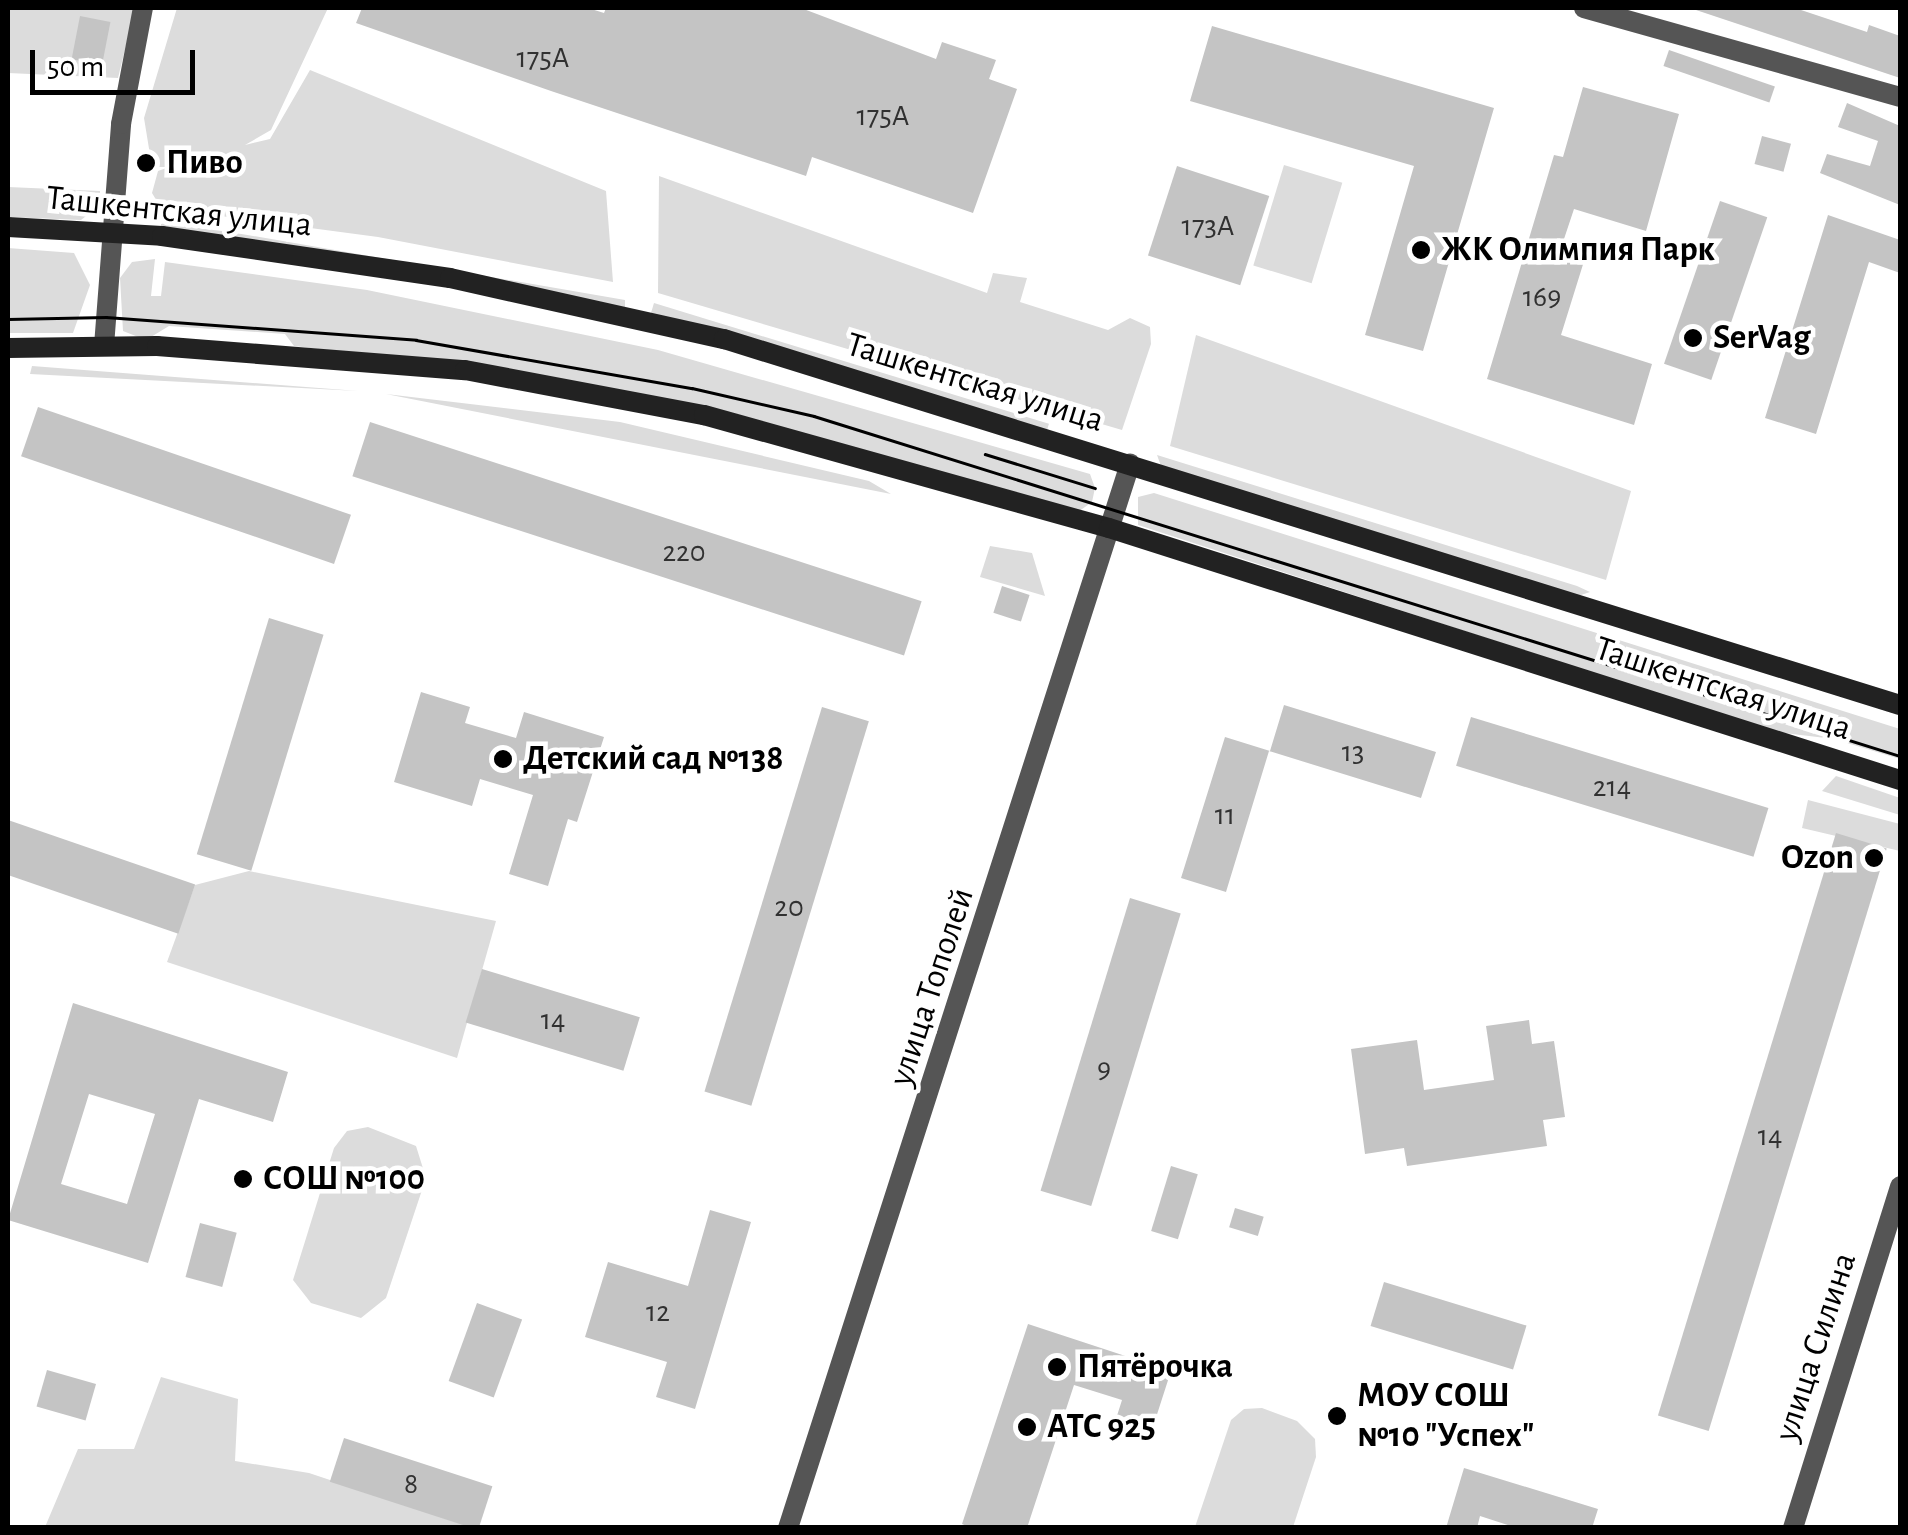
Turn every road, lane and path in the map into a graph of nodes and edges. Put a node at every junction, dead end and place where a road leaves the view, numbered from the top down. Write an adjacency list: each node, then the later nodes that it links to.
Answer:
1 (143, 8): 5 (street)
2 (1584, 8): 3 (street)
3 (1900, 97)
4 (8, 227): 5 (main road, Ташкентская улица)
5 (112, 232): 6 (street); 8 (main road, Ташкентская улица)
6 (104, 346): 7 (main road, Ташкентская улица); 9 (main road, Ташкентская улица)
7 (8, 348)
8 (1130, 464): 9 (street, улица Тополей); 10 (main road, Ташкентская улица)
9 (1109, 528): 11 (main road, Ташкентская улица); 13 (street, улица Тополей)
10 (1900, 705)
11 (1900, 780)
12 (1900, 1186): 14 (street, улица Силина)
13 (788, 1528)
14 (1793, 1528)

